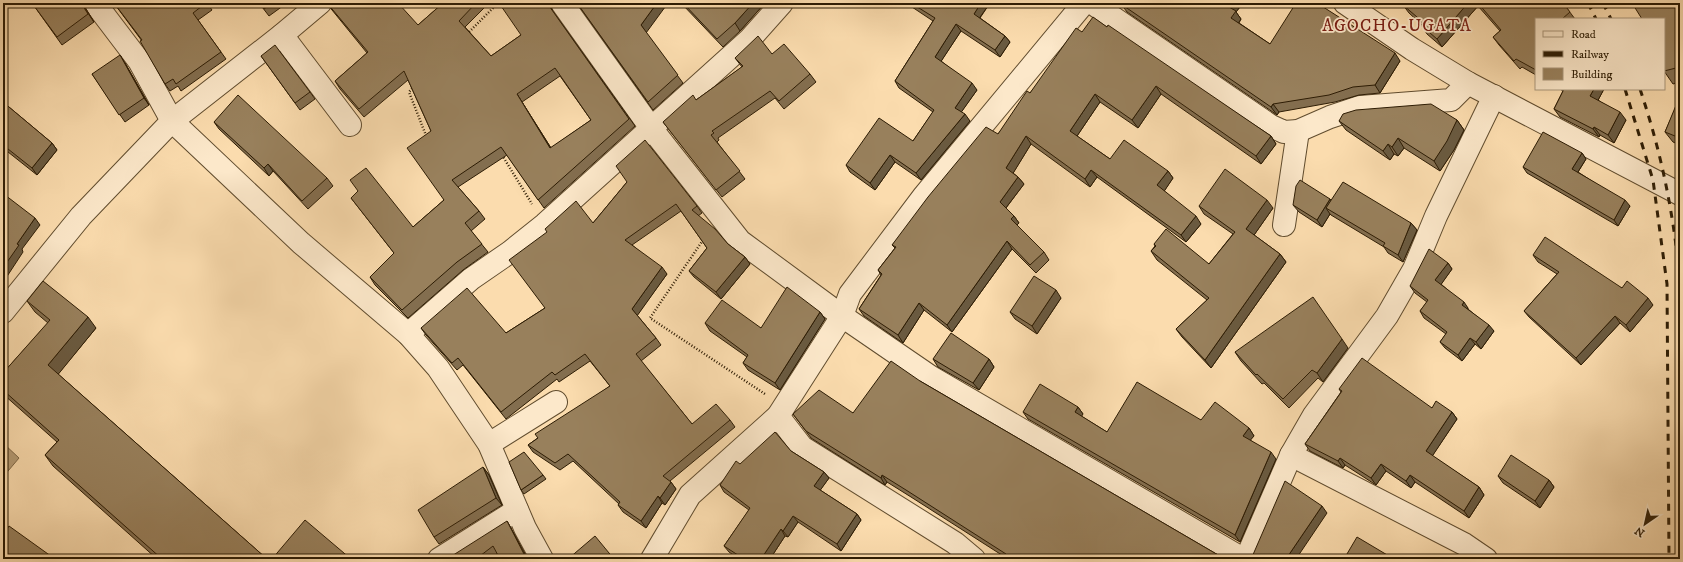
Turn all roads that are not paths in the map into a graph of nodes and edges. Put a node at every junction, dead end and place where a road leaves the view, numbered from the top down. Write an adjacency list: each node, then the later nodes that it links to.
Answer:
1 (95, 3): 11 (street)
2 (320, 3): 8 (street)
3 (562, 3): 13 (street)
4 (782, 3): 13 (street)
5 (1084, 3): 18 (street)
6 (1092, 3): 14 (street)
7 (1344, 3): 9 (street)
8 (282, 35): 11 (street); 12 (street)
9 (1468, 83): 10 (street); 14 (street)
10 (1494, 96): 15 (street); 23 (street)
11 (172, 121): 17 (street); 19 (street)
12 (350, 126)
13 (651, 128): 18 (street); 19 (street)
14 (1298, 131): 16 (street)
15 (1680, 194)
16 (1284, 225)
17 (4, 310)
18 (842, 316): 21 (street); 29 (street)
19 (408, 334): 22 (street)
20 (556, 402): 22 (street)
21 (778, 416): 27 (street); 28 (street)
22 (489, 444): 24 (street)
23 (1291, 455): 30 (street); 31 (street)
24 (517, 510): 25 (street); 26 (street)
25 (439, 559)
26 (542, 559)
27 (652, 559)
28 (974, 559)
29 (1243, 559)
30 (1246, 559)
31 (1486, 559)

